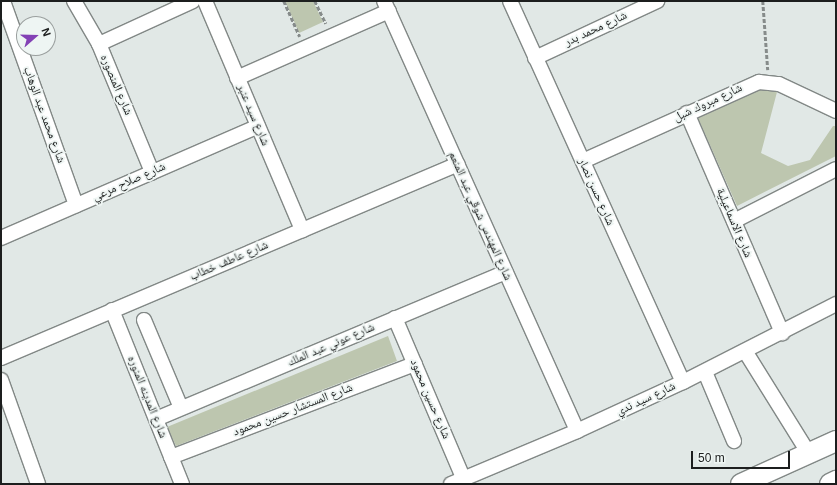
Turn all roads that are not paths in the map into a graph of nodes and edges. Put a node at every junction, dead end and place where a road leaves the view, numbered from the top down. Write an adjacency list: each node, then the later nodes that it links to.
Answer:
1 (3, 1): 18 (street, شارع محمد عبد الوهاب)
2 (74, 1): 8 (street, شارع المنصوره)
3 (193, 1): 8 (street)
4 (205, 1): 10 (street, شارع سيد عنبر)
5 (510, 1): 9 (street, شارع حسن نصار)
6 (656, 1): 9 (street, شارع محمد بدر)
7 (386, 4): 10 (street); 15 (street, شارع المهندس شوقي عبد المنعم)
8 (99, 44): 17 (street, شارع المنصوره)
9 (536, 58): 14 (street, شارع حسن نصار)
10 (237, 78): 13 (street, شارع سيد عنبر)
11 (836, 111): 12 (street, شارع مبروك شبل)
12 (687, 113): 14 (street, شارع مبروك شبل); 19 (street, شارع الاسماعيلية)
13 (258, 126): 17 (street, شارع صلاح مرعي); 20 (street, شارع سيد عنبر)
14 (582, 161): 33 (street, شارع حسن نصار)
15 (457, 164): 20 (street, شارع عاطف خطاب); 22 (street, شارع المهندس شوقي عبد المنعم)
16 (836, 169): 19 (street)
17 (152, 172): 18 (street, شارع صلاح مرعي)
18 (76, 205): 21 (street, شارع صلاح مرعي)
19 (734, 221): 27 (street, شارع الاسماعيلية)
20 (302, 230): 24 (street, شارع عاطف خطاب)
21 (1, 238)
22 (505, 272): 25 (street, شارع عوني عبد الملك); 36 (street, شارع المهندس شوقي عبد المنعم)
23 (836, 304): 27 (street, شارع سيد ندي)
24 (112, 310): 29 (street, شارع عاطف خطاب); 35 (street, شارع المدينه المنوره)
25 (395, 318): 30 (street, شارع حسين محمود); 34 (street, شارع عوني عبد الملك)
26 (144, 320): 34 (street)
27 (782, 333): 28 (street, شارع سيد ندي)
28 (745, 351): 31 (street, شارع سيد ندي); 39 (street)
29 (1, 358)
30 (415, 364): 40 (street, شارع المستشار حسين محمود); 42 (street, شارع حسين محمود)
31 (705, 372): 33 (street, شارع سيد ندي); 37 (street)
32 (1, 380): 43 (street)
33 (683, 382): 36 (street, شارع سيد ندي)
34 (181, 408): 35 (street, شارع عوني عبد الملك)
35 (156, 419): 40 (street, شارع المدينه المنوره)
36 (577, 431): 42 (street, شارع سيد ندي)
37 (734, 441)
38 (836, 441): 39 (highway)
39 (809, 454): 45 (highway)
40 (171, 457): 44 (street, شارع المدينه المنوره)
41 (836, 481): 46 (highway)
42 (458, 482)
43 (38, 484)
44 (182, 484)
45 (741, 484)
46 (830, 484)

